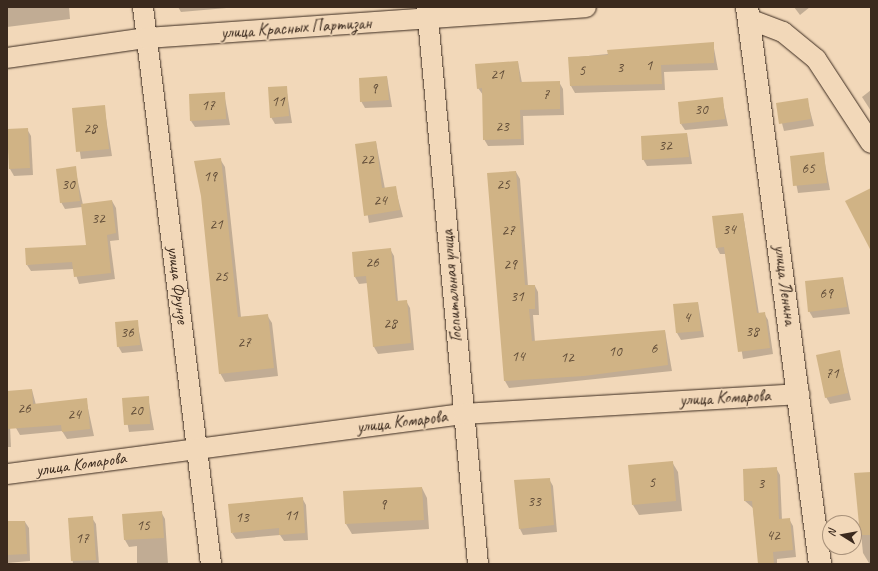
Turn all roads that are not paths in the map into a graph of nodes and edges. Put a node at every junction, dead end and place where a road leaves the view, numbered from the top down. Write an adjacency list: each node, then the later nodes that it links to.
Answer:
1 (143, 7): 5 (street, улица Фрунзе)
2 (586, 7): 3 (street, улица Красных Партизан)
3 (427, 13): 5 (street, улица Красных Партизан); 9 (street, Госпитальная улица)
4 (748, 13): 7 (street); 8 (street, улица Ленина)
5 (146, 38): 6 (street, улица Красных Партизан); 10 (street, улица Фрунзе)
6 (7, 58)
7 (871, 143)
8 (799, 394): 9 (street, улица Комарова); 14 (street, улица Ленина)
9 (464, 414): 10 (street, улица Комарова); 13 (street, Госпитальная улица)
10 (199, 448): 11 (street, улица Комарова); 12 (street, улица Фрунзе)
11 (7, 474)
12 (210, 564)
13 (478, 564)
14 (820, 564)

